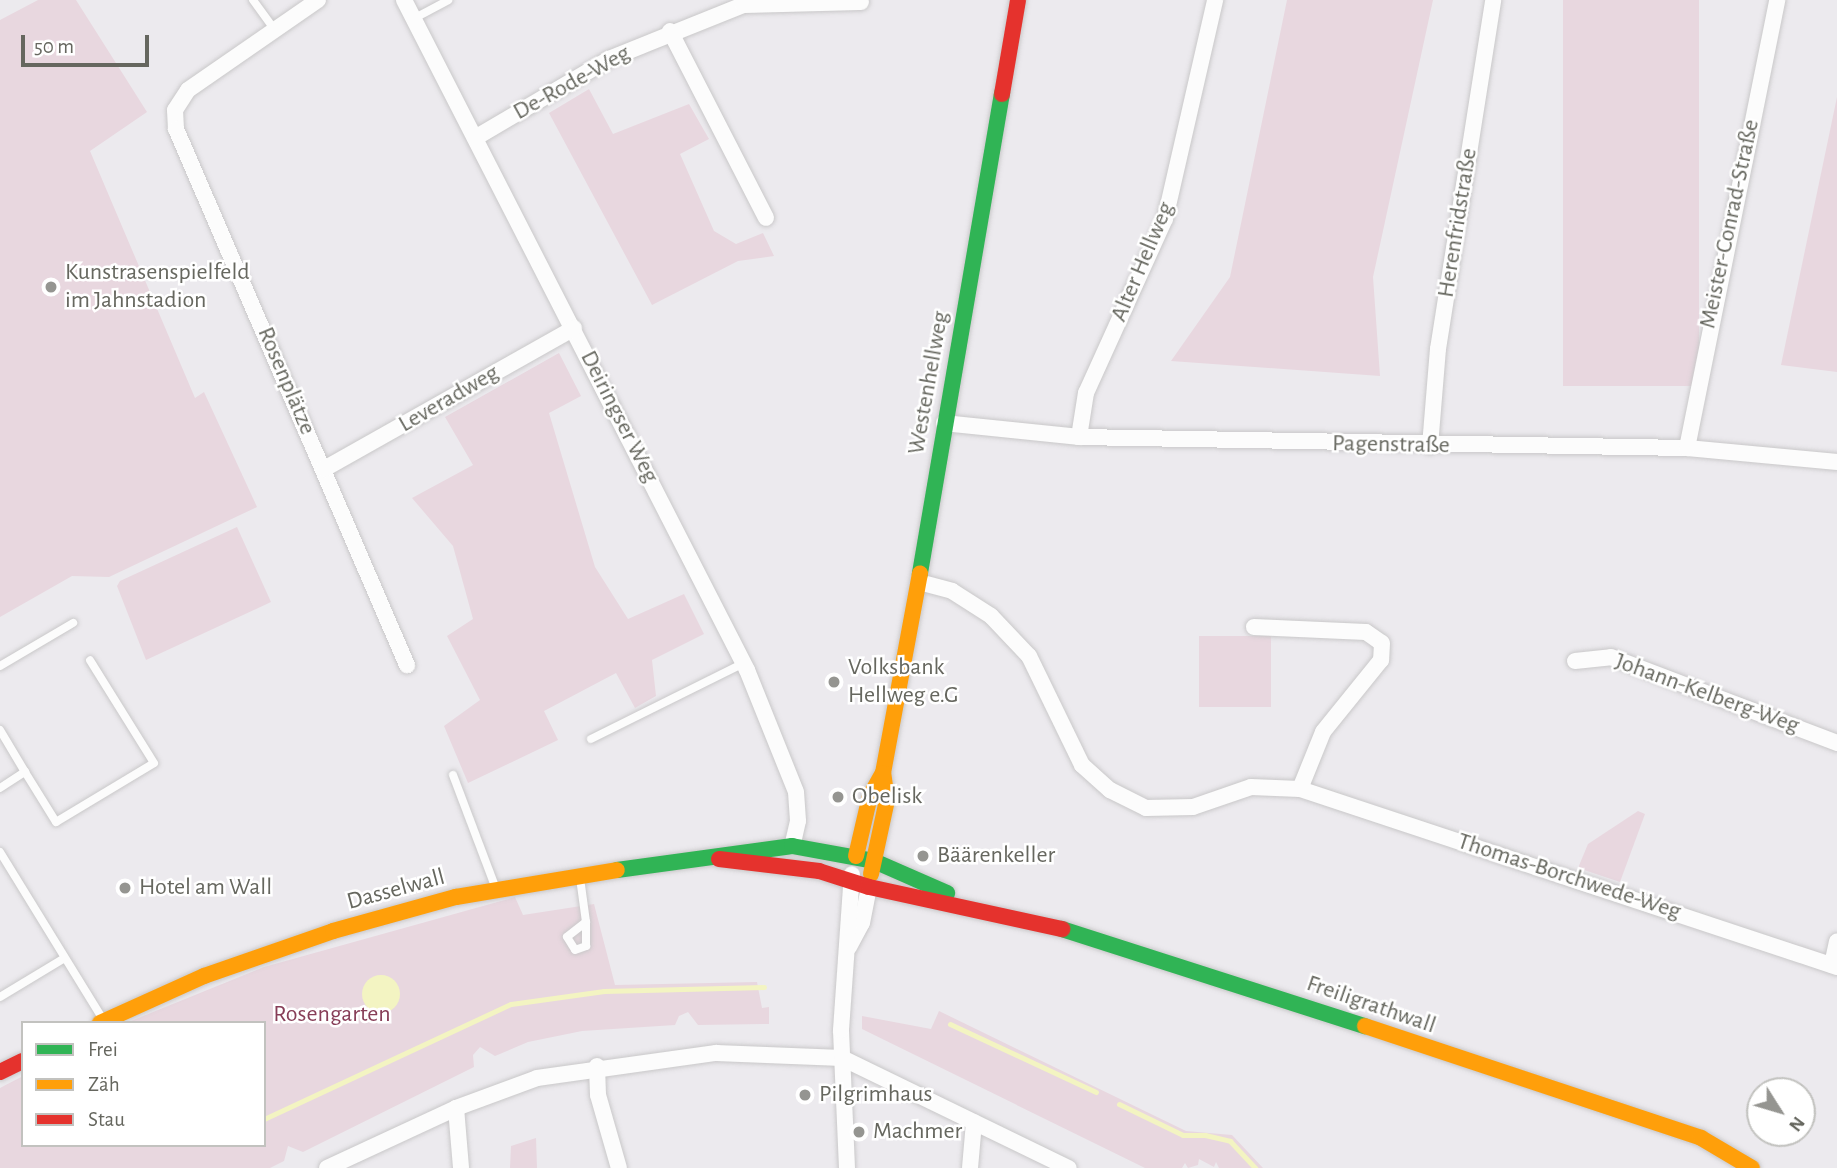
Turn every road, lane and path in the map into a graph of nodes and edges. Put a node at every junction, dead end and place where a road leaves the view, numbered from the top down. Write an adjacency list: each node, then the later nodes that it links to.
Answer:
1 (253, 0): 11 (lane)
2 (318, 0): 11 (street, Rosenplätze)
3 (404, 0): 10 (street, Deiringser Weg)
4 (448, 0): 10 (lane)
5 (1018, 0): 16 (street, Westenhellweg)
6 (1215, 0): 17 (street, Alter Hellweg)
7 (1493, 0): 18 (street, Herenfridstraße)
8 (1777, 0): 19 (street, Meister-Conrad-Straße)
9 (861, 2): 12 (street, De-Rode-Weg)
10 (413, 19): 13 (street, Deiringser Weg)
11 (275, 30): 21 (street, Rosenplätze)
12 (670, 31): 13 (street, De-Rode-Weg); 14 (street)
13 (475, 138): 15 (street, Deiringser Weg)
14 (766, 218)
15 (574, 328): 21 (street, Leveradweg); 27 (street, Deiringser Weg)
16 (944, 423): 17 (street, Pagenstraße); 22 (street, Westenhellweg)
17 (1079, 437): 18 (street, Pagenstraße)
18 (1430, 446): 19 (street, Pagenstraße)
19 (1687, 448): 20 (street, Pagenstraße)
20 (1837, 462)
21 (324, 470): 28 (street, Rosenplätze)
22 (919, 582): 34 (street, Westenhellweg); 37 (street, Thomas-Borchwede-Weg)
23 (73, 623): 29 (lane)
24 (1254, 627): 37 (street)
25 (90, 660): 33 (lane)
26 (1576, 661): 32 (street, Johann-Kelberg-Weg)
27 (744, 663): 31 (lane); 38 (street, Deiringser Weg)
28 (407, 665)
29 (0, 666)
30 (0, 730): 33 (lane)
31 (591, 739)
32 (1837, 743)
33 (25, 772): 36 (lane)
34 (883, 773): 40 (street, Westenhellweg); 42 (street, Westenhellweg)
35 (453, 775): 46 (lane)
36 (0, 788)
37 (1300, 789): 52 (street, Thomas-Borchwede-Weg)
38 (792, 846): 40 (street, Dasselwall); 41 (street, Dasselwall)
39 (0, 852): 51 (lane)
40 (856, 856): 42 (street, Dasselwall); 44 (street)
41 (719, 859): 43 (street, Dasselwall); 44 (street, Dasselwall)
42 (874, 861): 45 (street, Westenhellweg); 47 (street, Freiligrathwall)
43 (579, 875): 46 (street, Dasselwall); 48 (lane)
44 (850, 881): 45 (street, Freiligrathwall); 50 (street)
45 (869, 887): 47 (street, Freiligrathwall); 50 (street)
46 (496, 889): 55 (street, Dasselwall)
47 (968, 905): 68 (street, Freiligrathwall)
48 (586, 922)
49 (1837, 942): 52 (street)
50 (849, 947): 56 (street)
51 (64, 959): 53 (lane); 54 (lane)
52 (1834, 966)
53 (0, 997)
54 (101, 1021)
55 (104, 1021)
56 (842, 1058): 58 (street); 61 (street); 65 (street)
57 (21, 1062): 59 (street)
58 (597, 1066): 60 (street); 64 (street)
59 (0, 1072)
60 (456, 1108): 62 (street); 63 (street)
61 (974, 1122): 66 (street); 67 (street)
62 (327, 1168)
63 (461, 1168)
64 (619, 1168)
65 (847, 1168)
66 (970, 1168)
67 (1069, 1168)
68 (1752, 1168)

